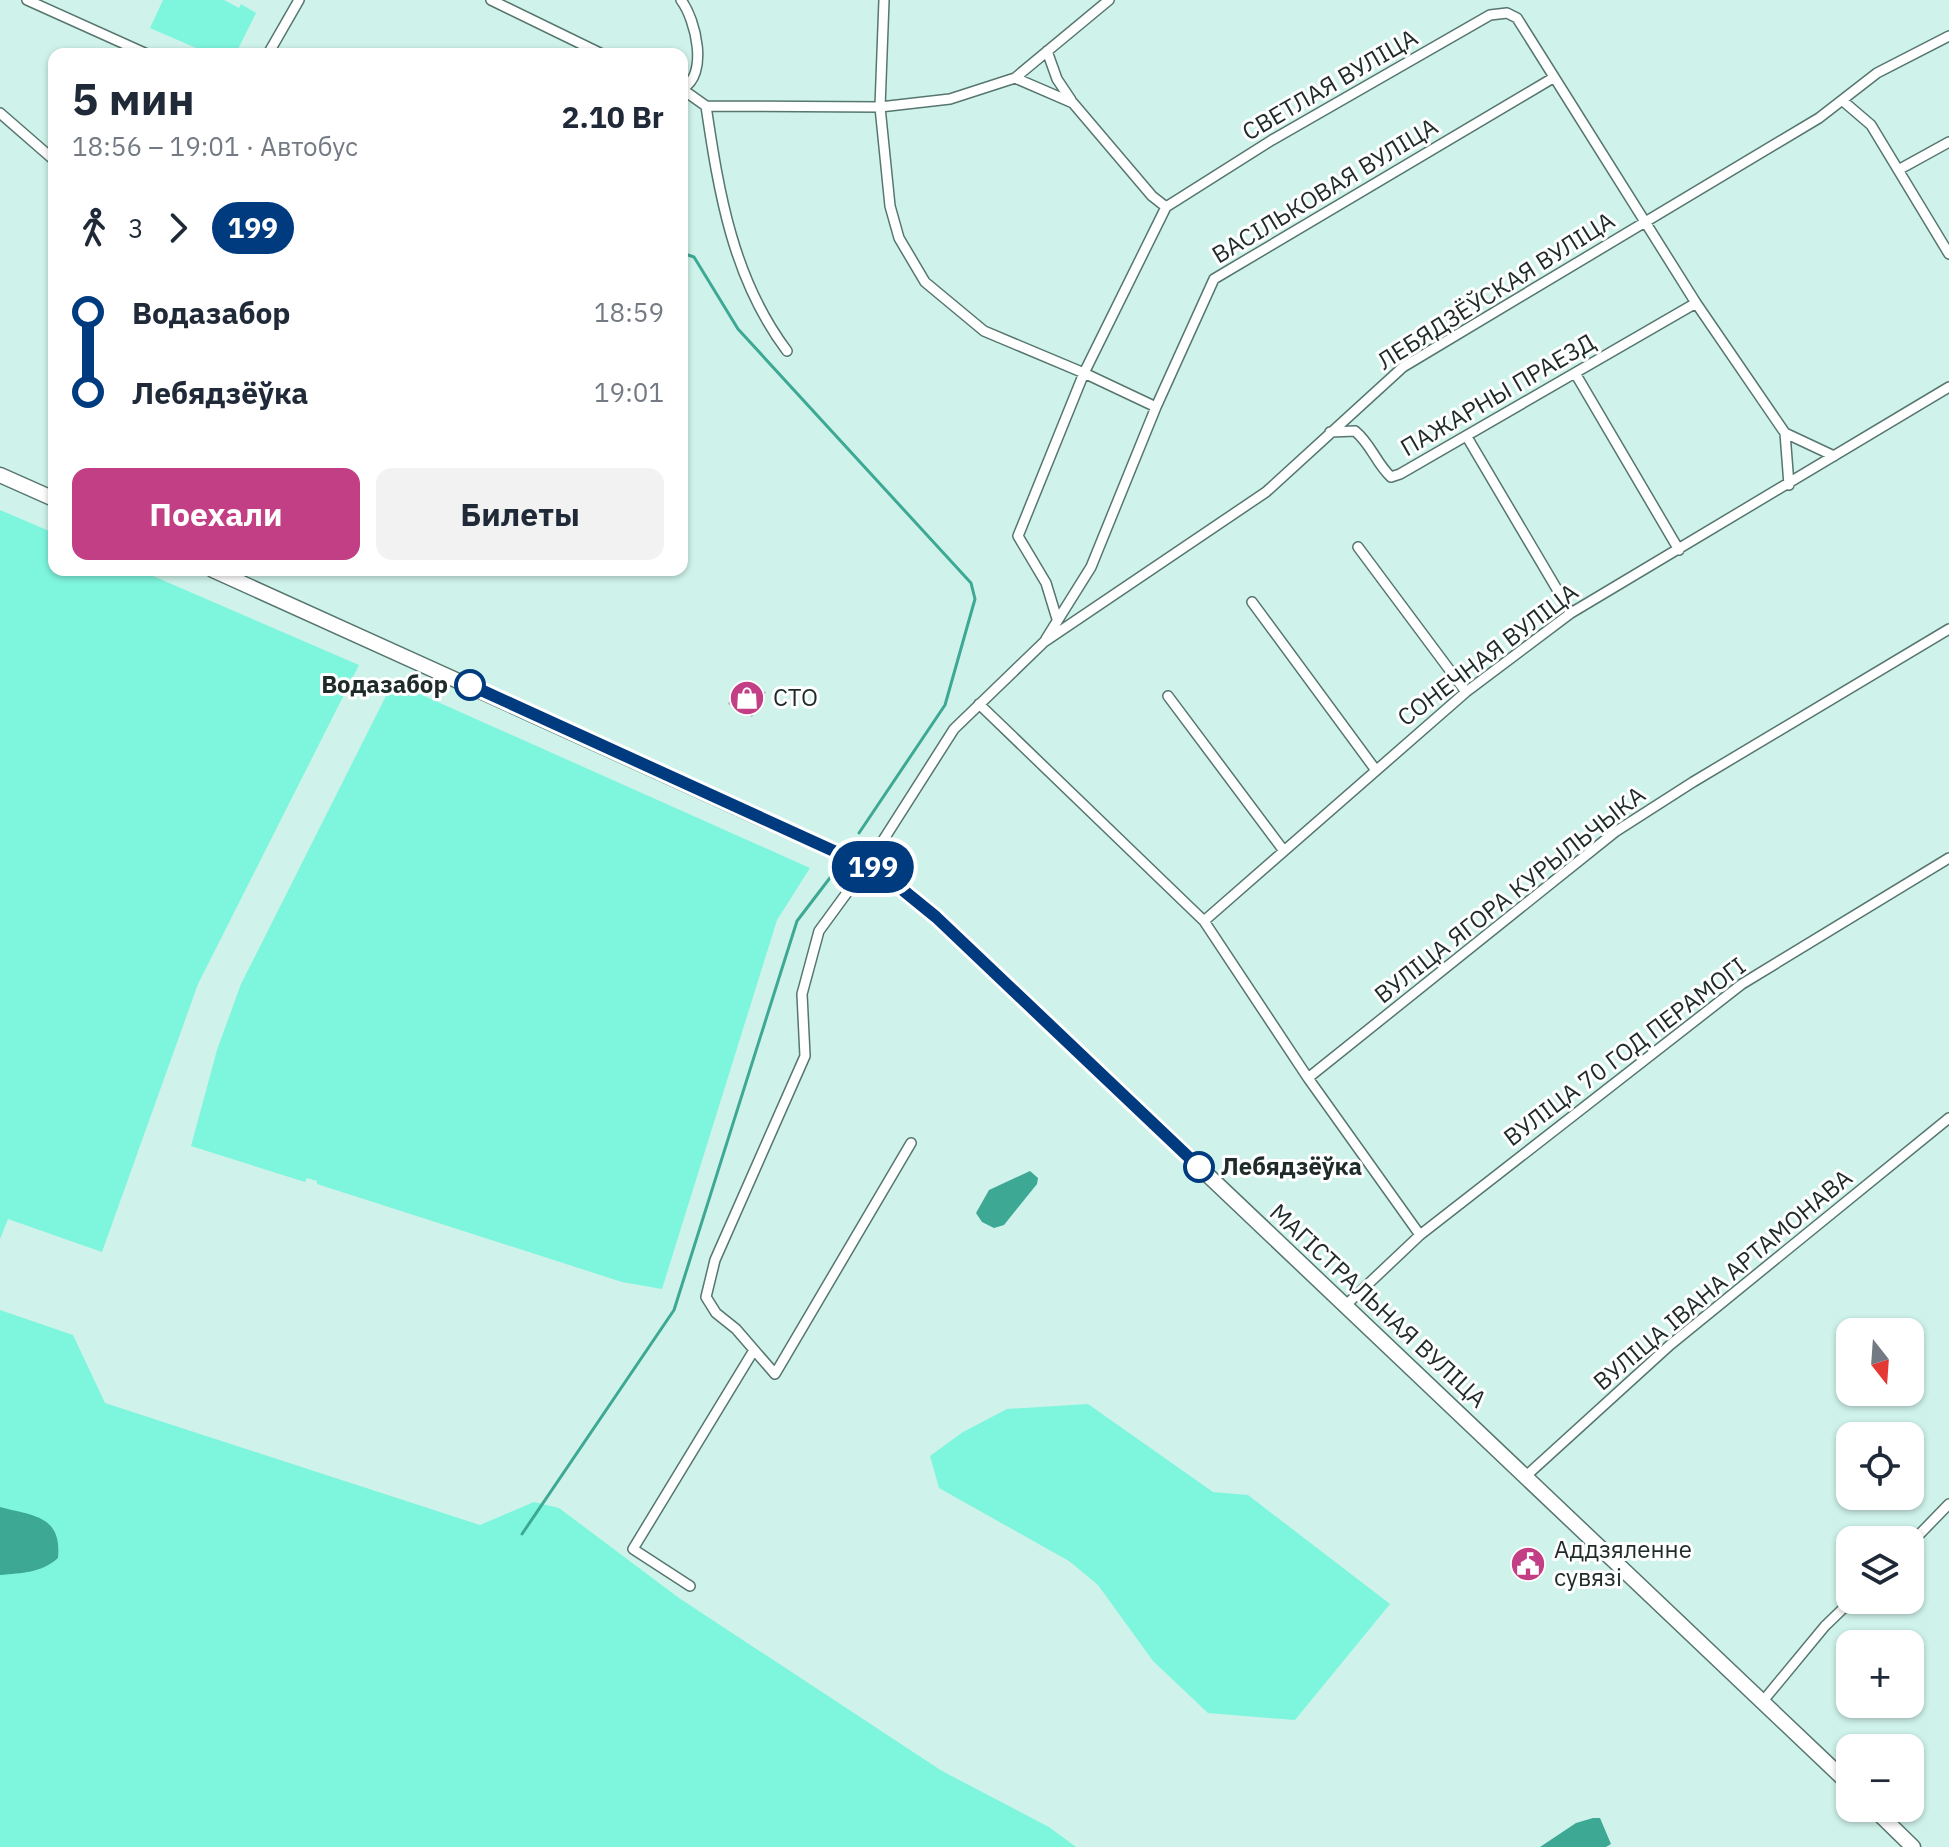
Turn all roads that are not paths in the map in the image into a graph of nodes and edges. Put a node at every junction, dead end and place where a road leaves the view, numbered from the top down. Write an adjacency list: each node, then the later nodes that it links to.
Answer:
1 (27, 0): 8 (street)
2 (299, 0): 9 (street)
3 (491, 0): 10 (street)
4 (681, 0): 14 (street)
5 (884, 0): 19 (street)
6 (1109, 0): 11 (street)
7 (1949, 36): 16 (street, ЛЕБЯДЗЁЎСКАЯ ВУЛІЦА)
8 (134, 48)
9 (271, 48)
10 (590, 48)
11 (1047, 51): 12 (street); 17 (street)
12 (1015, 78): 17 (street); 19 (street)
13 (1553, 78): 24 (street, СВЕТЛАЯ ВУЛІЦА); 25 (street, СВЕТЛАЯ ВУЛІЦА); 32 (street, ВАСІЛЬКОВАЯ ВУЛІЦА)
14 (688, 83)
15 (688, 93): 18 (street)
16 (1843, 101): 23 (street); 25 (street, ЛЕБЯДЗЁЎСКАЯ ВУЛІЦА)
17 (1073, 103): 24 (street)
18 (706, 106): 19 (street); 28 (street)
19 (880, 107): 29 (street)
20 (0, 113): 22 (street)
21 (1949, 142): 23 (street)
22 (48, 155)
23 (1900, 169): 26 (street)
24 (1166, 207): 29 (street)
25 (1645, 222): 27 (street, СВЕТЛАЯ ВУЛІЦА); 33 (street, ЛЕБЯДЗЁЎСКАЯ ВУЛІЦА)
26 (1949, 254)
27 (1696, 303): 30 (street, ПАЖАРНЫ ПРАЕЗД); 34 (street, СВЕТЛАЯ ВУЛІЦА)
28 (787, 351)
29 (1084, 373): 32 (street); 47 (street)
30 (1575, 373): 35 (street, ПАЖАРНЫ ПРАЕЗД); 41 (street)
31 (1949, 387): 36 (street, СОНЕЧНАЯ ВУЛІЦА)
32 (1156, 407): 43 (street, ВАСІЛЬКОВАЯ ВУЛІЦА)
33 (1330, 432): 35 (street, ПАЖАРНЫ ПРАЕЗД); 45 (street, ЛЕБЯДЗЁЎСКАЯ ВУЛІЦА)
34 (1785, 433): 36 (street); 38 (street)
35 (1467, 437): 46 (street)
36 (1834, 456): 38 (street, СОНЕЧНАЯ ВУЛІЦА)
37 (0, 475): 39 (main road)
38 (1789, 485): 41 (street, СОНЕЧНАЯ ВУЛІЦА)
39 (48, 496)
40 (1358, 547): 50 (street)
41 (1679, 550): 46 (street, СОНЕЧНАЯ ВУЛІЦА)
42 (226, 576): 56 (main road, МАГІСТРАЛЬНАЯ ВУЛІЦА)
43 (1076, 595): 45 (street); 47 (street, ВАСІЛЬКОВАЯ ВУЛІЦА)
44 (1252, 602): 53 (street)
45 (1090, 611): 49 (street, ЛЕБЯДЗЁЎСКАЯ ВУЛІЦА)
46 (1571, 613): 50 (street, СОНЕЧНАЯ ВУЛІЦА)
47 (1057, 619): 49 (street, ВАСІЛЬКОВАЯ ВУЛІЦА)
48 (1949, 629): 58 (street, ВУЛІЦА ЯГОРА КУРЫЛЬЧЫКА)
49 (1044, 642): 52 (street, ЛЕБЯДЗЁЎСКАЯ ВУЛІЦА)
50 (1466, 692): 53 (street, СОНЕЧНАЯ ВУЛІЦА)
51 (1168, 696): 54 (street)
52 (979, 704): 56 (street, ЛЕБЯДЗЁЎСКАЯ ВУЛІЦА); 57 (street)
53 (1375, 769): 54 (street, СОНЕЧНАЯ ВУЛІЦА)
54 (1284, 851): 57 (street, СОНЕЧНАЯ ВУЛІЦА)
55 (1949, 858): 61 (street, ВУЛІЦА 70 ГОД ПЕРАМОГІ)
56 (868, 864): 62 (main road, МАГІСТРАЛЬНАЯ ВУЛІЦА); 63 (street, ЛЕБЯДЗЁЎСКАЯ ВУЛІЦА)
57 (1204, 921): 58 (street)
58 (1308, 1078): 61 (street)
59 (1949, 1118): 64 (street, ВУЛІЦА ІВАНА АРТАМОНАВА)
60 (911, 1143): 63 (street)
61 (1420, 1235): 62 (street, ВУЛІЦА 70 ГОД ПЕРАМОГІ)
62 (1346, 1305): 64 (main road, МАГІСТРАЛЬНАЯ ВУЛІЦА)
63 (754, 1350): 67 (street)
64 (1526, 1476): 69 (main road, МАГІСТРАЛЬНАЯ ВУЛІЦА)
65 (1949, 1504): 66 (street)
66 (1924, 1530)
67 (690, 1586)
68 (1837, 1614): 69 (street)
69 (1763, 1701): 70 (main road, МАГІСТРАЛЬНАЯ ВУЛІЦА)
70 (1836, 1771)
71 (1887, 1822): 72 (main road)
72 (1913, 1847)

